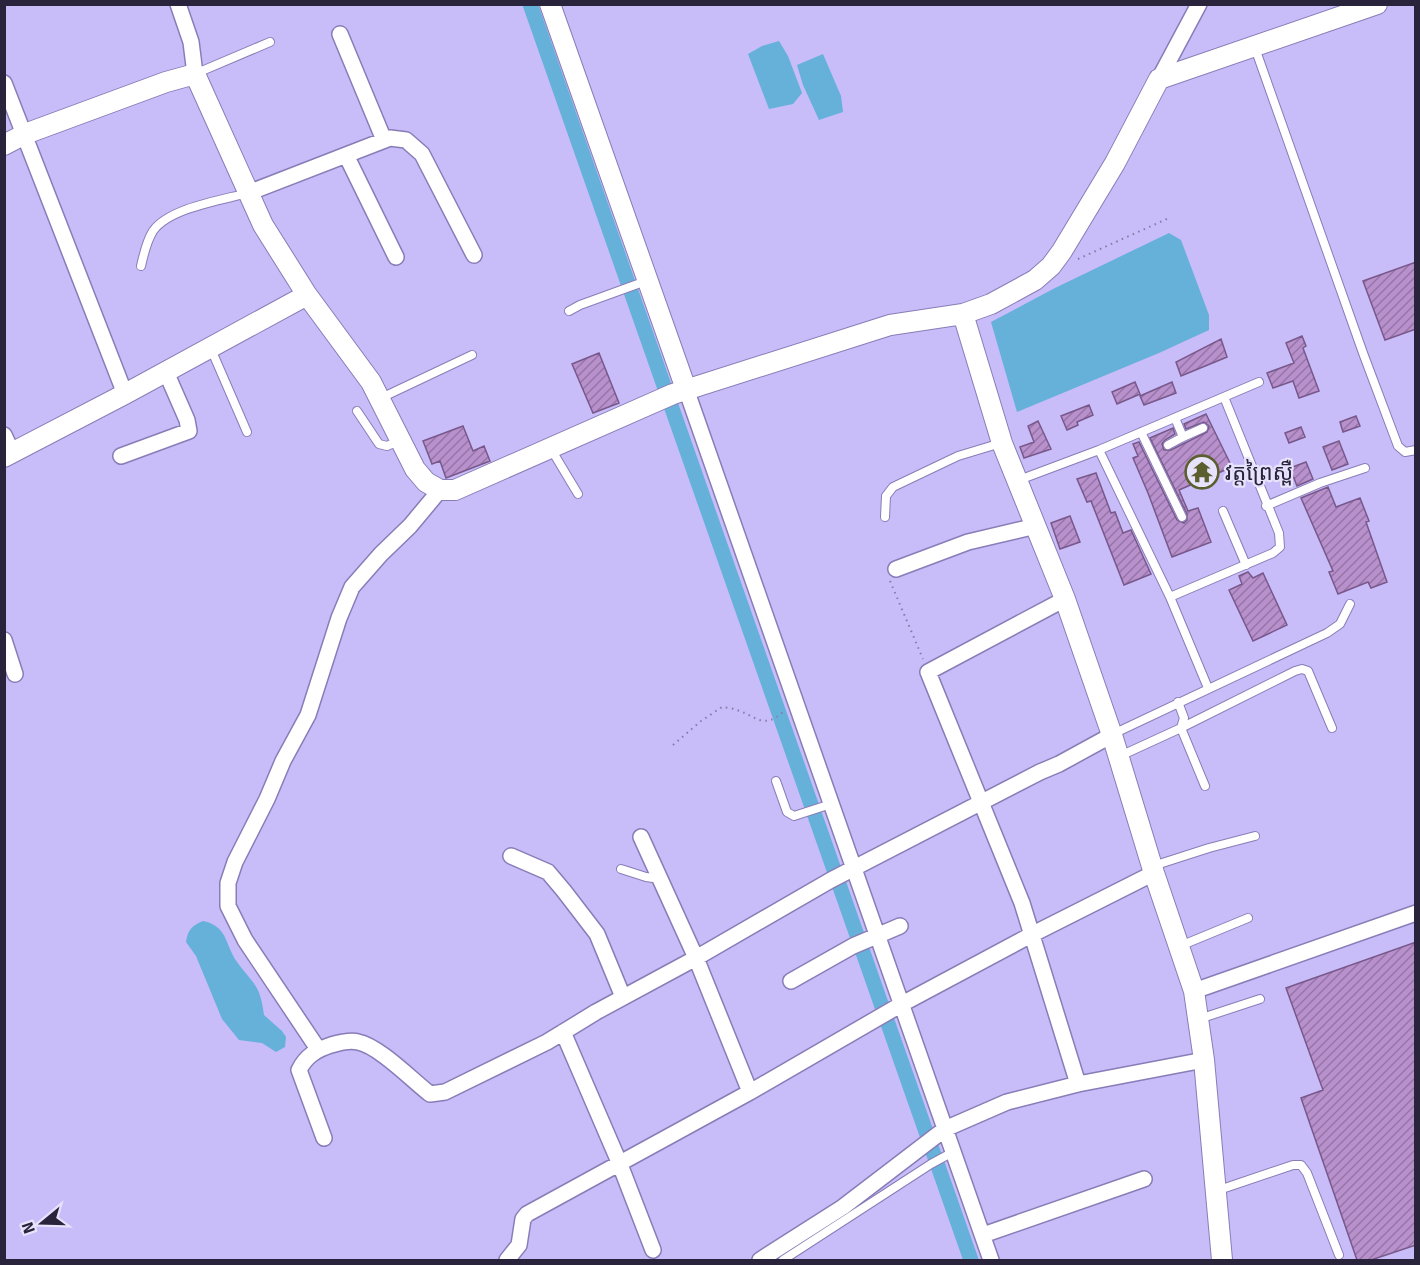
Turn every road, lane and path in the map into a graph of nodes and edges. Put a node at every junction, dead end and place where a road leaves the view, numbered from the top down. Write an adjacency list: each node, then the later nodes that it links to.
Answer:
1 (178, 4): 8 (street)
2 (550, 4): 21 (street)
3 (1200, 4): 9 (street)
4 (1377, 4): 7 (street)
5 (340, 34): 12 (street)
6 (270, 42): 8 (lane)
7 (1255, 46): 9 (street); 45 (lane)
8 (195, 74): 11 (street); 15 (street)
9 (1159, 79): 24 (street)
10 (4, 83): 11 (street)
11 (25, 134): 13 (street); 29 (street)
12 (384, 141): 14 (street); 17 (street)
13 (4, 145)
14 (346, 155): 15 (street); 18 (street)
15 (248, 193): 20 (lane); 22 (street)
16 (1169, 218): 19 (path)
17 (474, 255)
18 (396, 257)
19 (1074, 261)
20 (141, 266)
21 (642, 283): 23 (lane); 30 (street)
22 (307, 295): 25 (street); 32 (street)
23 (569, 311)
24 (963, 314): 30 (street); 40 (street)
25 (210, 348): 27 (street); 36 (lane)
26 (472, 356): 32 (lane)
27 (166, 372): 29 (street); 46 (street)
28 (1259, 382): 31 (lane)
29 (125, 394): 42 (street)
30 (674, 394): 43 (street); 75 (street)
31 (1224, 397): 34 (lane); 51 (lane)
32 (379, 399): 39 (street)
33 (357, 411): 39 (lane)
34 (1175, 417): 37 (lane); 38 (lane)
35 (1203, 428): 38 (lane)
36 (247, 432)
37 (1141, 432): 44 (lane); 53 (lane)
38 (1183, 437): 41 (lane)
39 (401, 440): 49 (street)
40 (1002, 443): 48 (street); 54 (lane)
41 (1168, 445)
42 (7, 448)
43 (550, 448): 49 (street); 50 (lane)
44 (1099, 450): 48 (lane); 58 (lane)
45 (1416, 450)
46 (121, 456)
47 (1365, 468): 51 (lane)
48 (1018, 481): 55 (street)
49 (440, 490): 97 (street)
50 (578, 494)
51 (1266, 506): 56 (lane)
52 (1223, 511): 56 (lane)
53 (1182, 517)
54 (885, 518)
55 (1036, 526): 57 (street); 59 (street)
56 (1246, 565): 58 (lane)
57 (896, 569): 62 (path)
58 (1170, 597): 64 (lane)
59 (1065, 599): 62 (street); 69 (street)
60 (1350, 604): 64 (lane)
61 (4, 640): 63 (street)
62 (928, 672): 74 (street)
63 (15, 674)
64 (1208, 688): 65 (lane)
65 (1178, 702): 67 (lane); 69 (lane)
66 (788, 707): 70 (path)
67 (1181, 728): 68 (lane); 71 (lane); 73 (lane)
68 (1332, 728)
69 (1112, 735): 71 (street); 74 (street)
70 (673, 745)
71 (1118, 757): 80 (street)
72 (776, 781): 75 (lane)
73 (1205, 786)
74 (982, 803): 81 (street); 86 (street)
75 (826, 806): 81 (street)
76 (1255, 836): 80 (lane)
77 (641, 837): 82 (street)
78 (511, 856): 92 (street)
79 (621, 869): 82 (lane)
80 (1153, 870): 86 (street); 88 (street)
81 (843, 874): 87 (street); 89 (street)
82 (660, 879): 89 (street)
83 (1416, 913): 91 (street)
84 (1248, 918): 88 (lane)
85 (900, 926): 87 (street)
86 (1033, 934): 94 (street); 99 (street)
87 (866, 940): 90 (street); 94 (street)
88 (1179, 947): 91 (street)
89 (696, 958): 92 (street); 100 (street)
90 (791, 981)
91 (1194, 991): 95 (street)
92 (623, 997): 96 (street)
93 (1260, 999): 95 (lane)
94 (890, 1011): 100 (street); 101 (street)
95 (1199, 1019): 98 (street)
96 (563, 1032): 97 (street); 104 (street)
97 (318, 1049): 102 (street)
98 (1204, 1060): 99 (street); 106 (street)
99 (1078, 1084): 101 (street)
100 (750, 1092): 104 (street)
101 (936, 1137): 103 (street); 112 (street)
102 (324, 1138)
103 (949, 1154): 107 (street); 113 (lane)
104 (618, 1162): 108 (street); 111 (street)
105 (1144, 1179): 107 (street)
106 (1215, 1192): 109 (lane); 110 (street)
107 (982, 1235): 114 (street)
108 (653, 1250)
109 (1339, 1255)
110 (1217, 1259)
111 (507, 1260)
112 (760, 1260)
113 (783, 1260)
114 (991, 1260)

